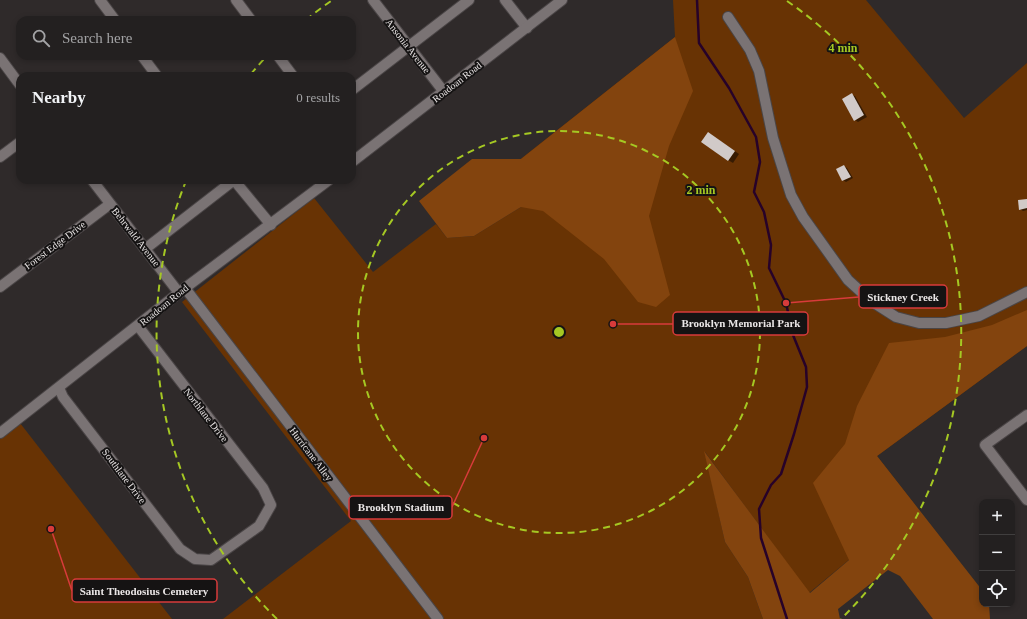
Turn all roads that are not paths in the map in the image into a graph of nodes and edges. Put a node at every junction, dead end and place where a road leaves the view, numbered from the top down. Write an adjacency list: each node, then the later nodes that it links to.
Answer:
1 (100, 0): 7 (street)
2 (236, 0): 8 (street)
3 (373, 0): 11 (street, Ansonia Avenue)
4 (469, 0): 11 (street)
5 (505, 0): 10 (street)
6 (562, 0): 10 (street, Roadoan Road)
7 (112, 16)
8 (248, 16)
9 (728, 17): 32 (street)
10 (527, 28): 19 (street, Roadoan Road)
11 (408, 46): 18 (street); 19 (street, Ansonia Avenue)
12 (0, 58): 17 (street)
13 (145, 60): 15 (street)
14 (281, 60): 16 (street)
15 (154, 72)
16 (290, 72)
17 (16, 80)
18 (356, 87)
19 (444, 92): 22 (street, Roadoan Road)
20 (16, 145): 21 (street)
21 (0, 157)
22 (356, 158)
23 (95, 184): 27 (street, Behrwald Avenue)
24 (229, 184): 29 (street)
25 (237, 184): 28 (street)
26 (324, 184): 28 (street, Roadoan Road)
27 (110, 204): 29 (street, Behrwald Avenue); 30 (street, Forest Edge Drive)
28 (271, 226): 31 (street, Roadoan Road)
29 (145, 248): 31 (street, Behrwald Avenue)
30 (0, 287)
31 (182, 291): 33 (street, Roadoan Road); 39 (street, Hurricane Alley)
32 (1027, 292)
33 (138, 326): 34 (street, Roadoan Road); 38 (street, Northlane Drive)
34 (59, 388): 36 (street, Roadoan Road); 38 (street, Southlane Drive)
35 (1027, 415): 37 (street)
36 (0, 433)
37 (1027, 500)
38 (195, 559)
39 (438, 619)

